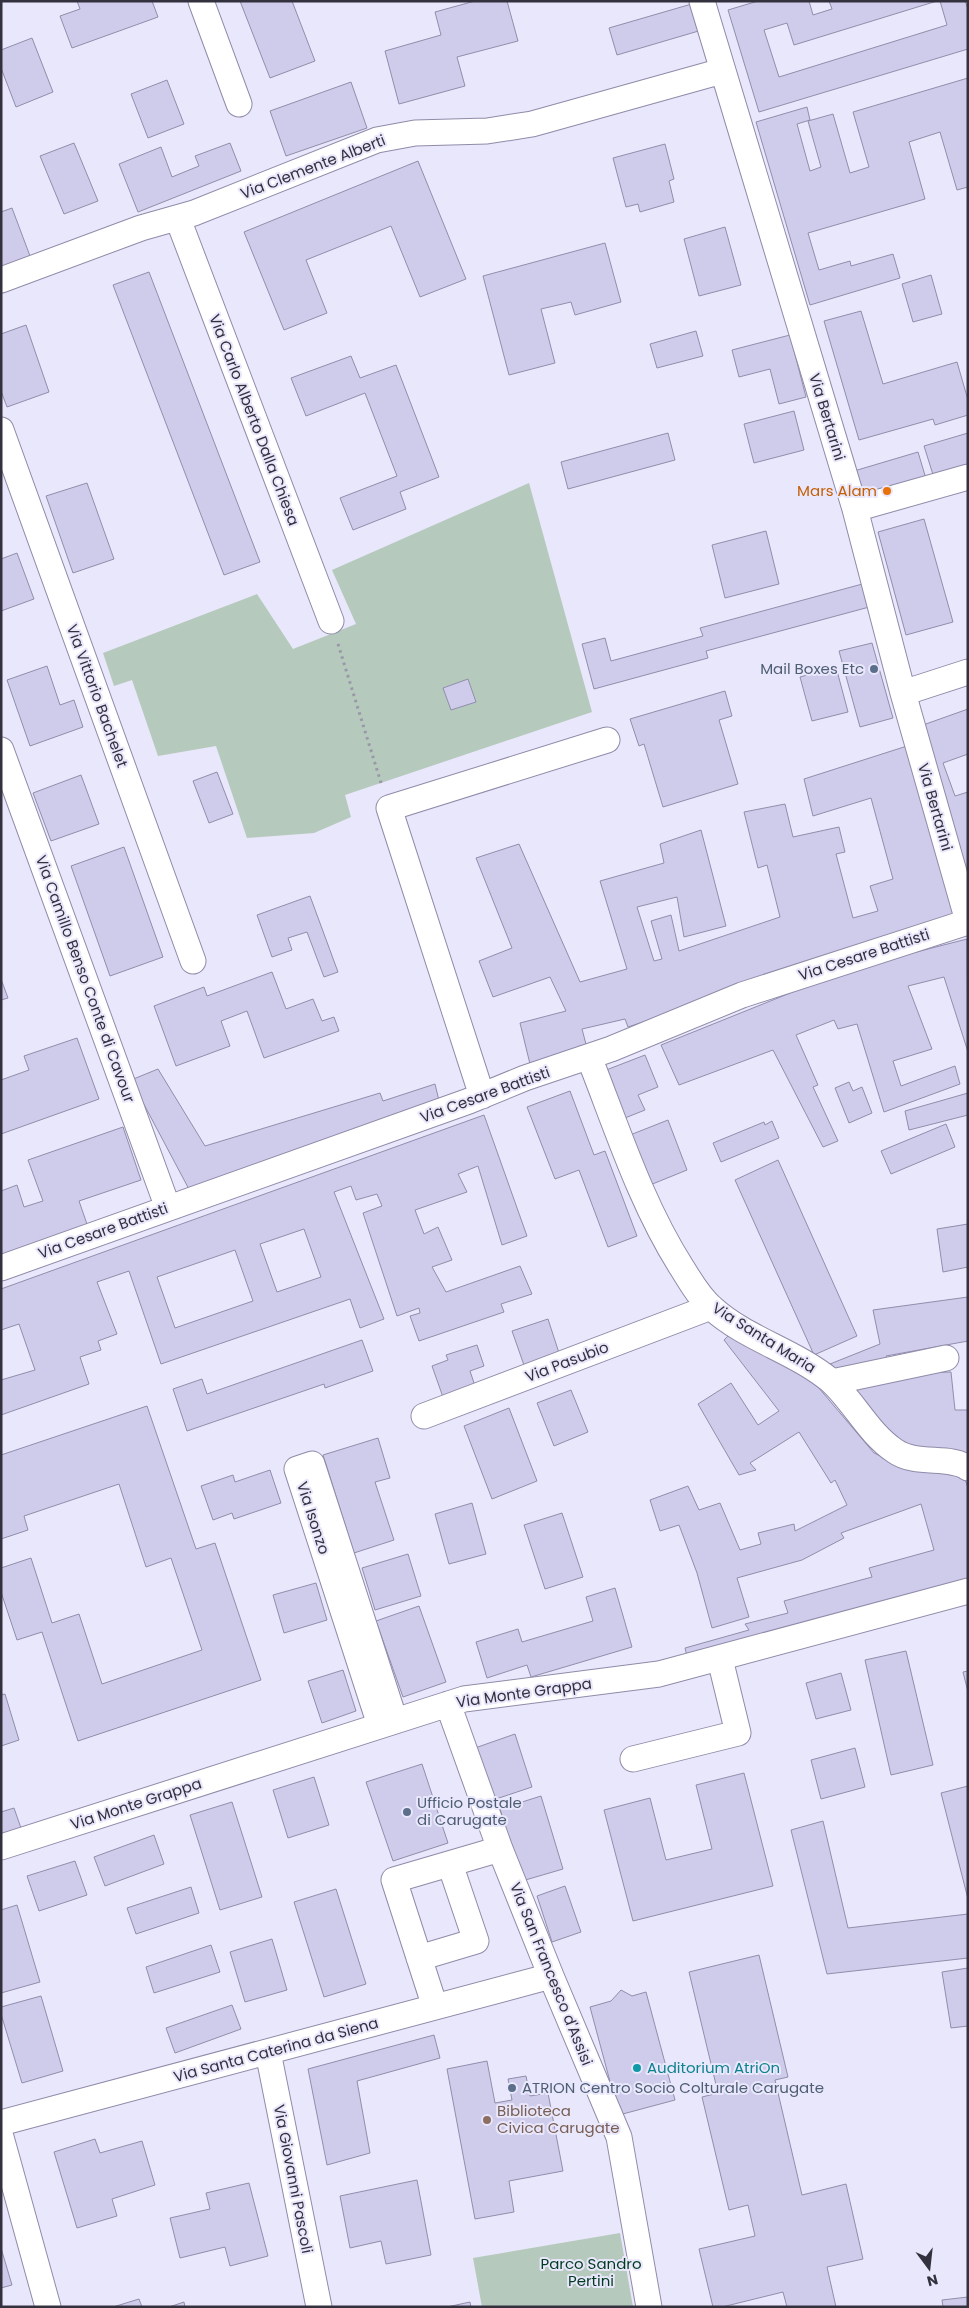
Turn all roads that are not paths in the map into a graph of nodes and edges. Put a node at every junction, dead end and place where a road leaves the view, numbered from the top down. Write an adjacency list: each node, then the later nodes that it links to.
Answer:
1 (202, 1): 4 (street)
2 (702, 1): 3 (street, Via Bertarini)
3 (722, 71): 5 (street, Via Clemente Alberti); 9 (street, Via Bertarini)
4 (239, 104)
5 (178, 219): 6 (street, Via Clemente Alberti); 10 (street, Via Carlo Alberto Dalla Chiesa)
6 (1, 280)
7 (1, 430): 16 (street, Via Vittorio Bachelet)
8 (968, 477): 9 (street)
9 (855, 509): 12 (street, Via Bertarini)
10 (331, 622)
11 (968, 672): 12 (street)
12 (903, 693): 15 (street, Via Bertarini)
13 (607, 740): 18 (street)
14 (1, 750): 19 (street, Via Camillo Benso Conte di Cavour)
15 (968, 921): 17 (street, Via Cesare Battisti)
16 (193, 962)
17 (589, 1057): 18 (street, Via Cesare Battisti); 21 (street, Via Santa Maria)
18 (482, 1096): 19 (street, Via Cesare Battisti)
19 (168, 1208): 20 (street, Via Cesare Battisti)
20 (1, 1268)
21 (711, 1307): 23 (street, Via Santa Maria); 24 (street, Via Pasubio)
22 (946, 1358): 23 (street)
23 (832, 1382): 25 (street, Via Santa Maria)
24 (424, 1416)
25 (968, 1468)
26 (968, 1590): 27 (street, Via Monte Grappa)
27 (720, 1658): 28 (street, Via Monte Grappa); 30 (street)
28 (448, 1704): 29 (street, Via Monte Grappa); 32 (street, Via San Francesco d'Assisi)
29 (388, 1723): 29 (street, Via Isonzo); 31 (street, Via Monte Grappa)
30 (633, 1759)
31 (1, 1848)
32 (500, 1849): 33 (street); 35 (street, Via San Francesco d'Assisi)
33 (450, 1864): 34 (street); 34 (street)
34 (419, 1958): 36 (street)
35 (550, 1976): 36 (street, Via Santa Caterina da Siena); 42 (street, Via San Francesco d'Assisi)
36 (435, 2008): 37 (street, Via Santa Caterina da Siena)
37 (268, 2052): 38 (street, Via Santa Caterina da Siena); 41 (street, Via Giovanni Pascoli)
38 (1, 2123)
39 (1, 2137): 40 (street)
40 (48, 2307)
41 (318, 2307)
42 (648, 2307)

